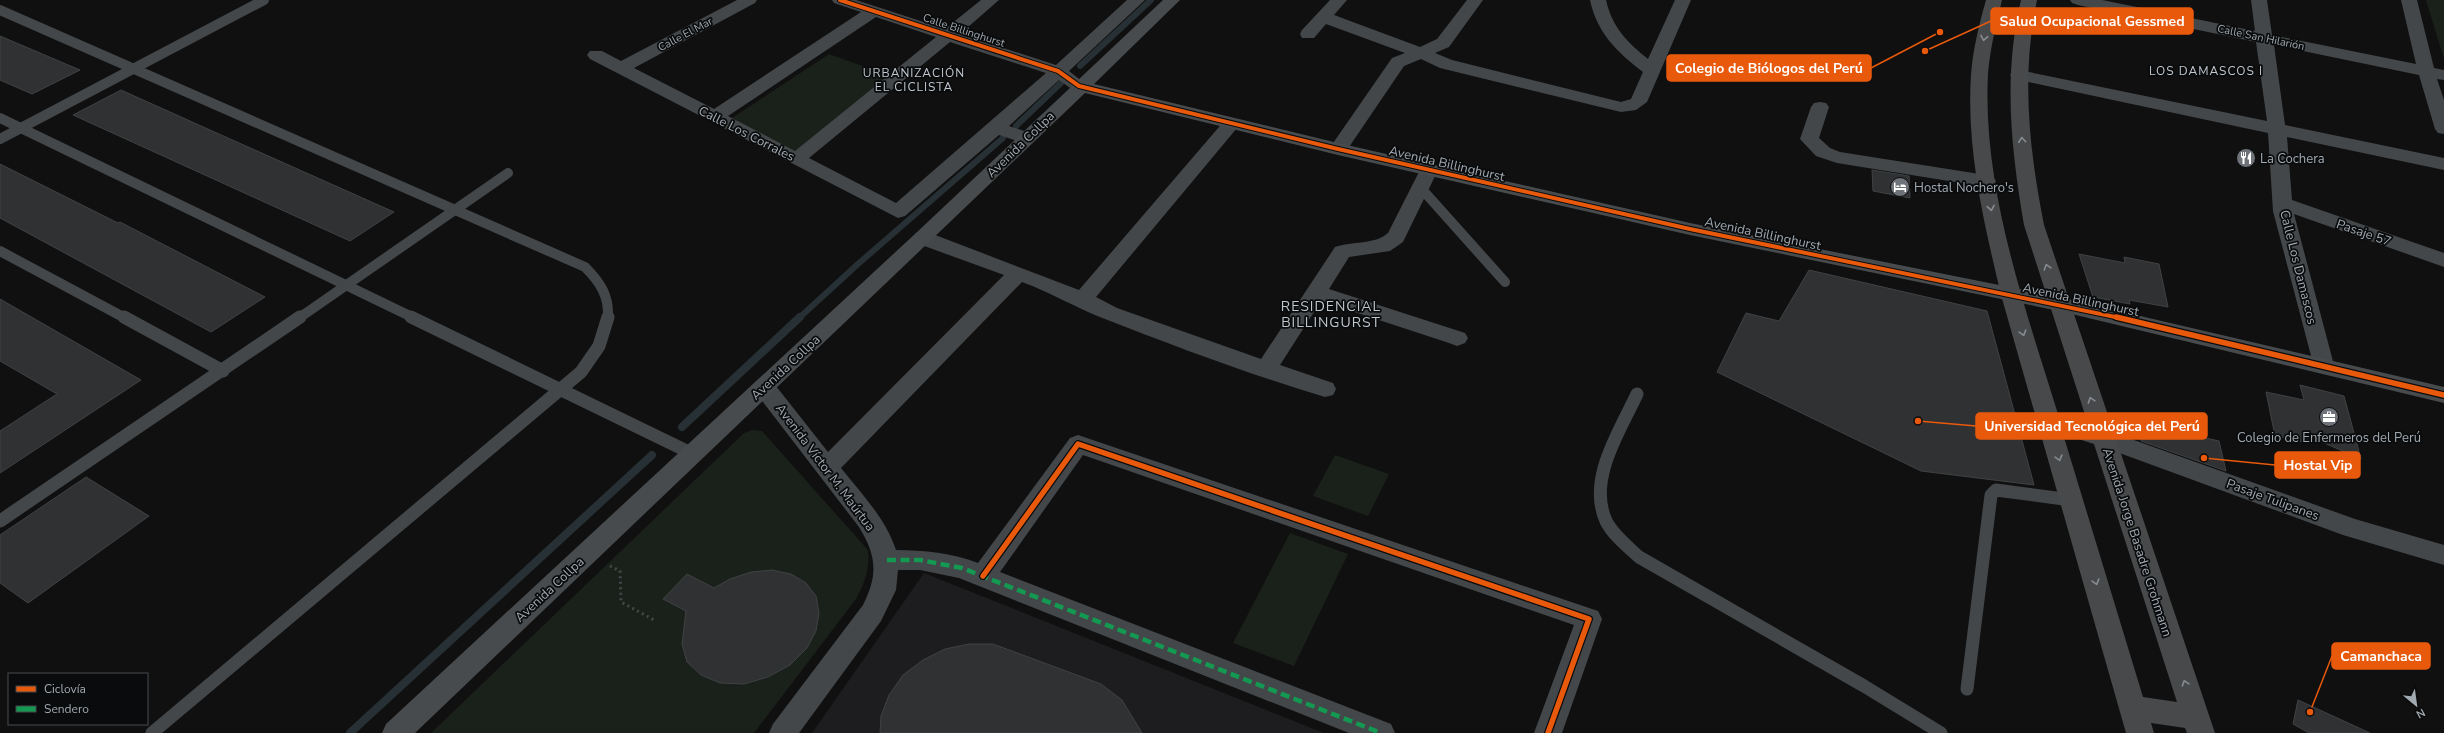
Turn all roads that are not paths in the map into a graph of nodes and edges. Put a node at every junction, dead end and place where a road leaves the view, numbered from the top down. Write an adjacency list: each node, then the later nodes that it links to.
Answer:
1 (264, 0): 24 (lane)
2 (749, 0): 25 (street, Calle El Mar)
3 (840, 0): 17 (street, Calle Billinghurst)
4 (990, 0): 20 (street)
5 (1137, 0): 26 (street)
6 (1172, 0): 31 (street, Avenida Collpa)
7 (1339, 0): 18 (street)
8 (1475, 0): 22 (street)
9 (1598, 0): 27 (street)
10 (1683, 0): 27 (street)
11 (1994, 0): 47 (highway, one-way to 47)
12 (2029, 0): 29 (highway, Avenida Jorge Basadre Grohmann)
13 (2078, 0): 21 (street, Calle San Hilarión)
14 (2259, 0): 21 (street, Calle Los Damascos)
15 (2409, 0): 28 (street)
16 (0, 10): 24 (lane)
17 (874, 11): 20 (street, Calle Billinghurst); 33 (street)
18 (1323, 17): 19 (street); 22 (street)
19 (1308, 34)
20 (947, 35): 26 (street, Calle Billinghurst); 43 (street)
21 (2265, 38): 28 (street, Calle San Hilarión); 39 (street, Calle Los Damascos)
22 (1421, 53): 27 (street); 42 (street)
23 (596, 55): 25 (street, Calle Los Corrales)
24 (134, 68): 36 (lane); 49 (lane)
25 (621, 68): 33 (street, Calle Los Corrales)
26 (1058, 71): 31 (street, Calle Billinghurst); 37 (street)
27 (1652, 71)
28 (2426, 71): 30 (street, Calle San Hilarión); 38 (street)
29 (2019, 75): 39 (street); 59 (highway, Avenida Jorge Basadre Grohmann, one-way to 29)
30 (2444, 75)
31 (1079, 86): 35 (street, Avenida Billinghurst); 40 (street, Avenida Collpa)
32 (1820, 107): 47 (street)
33 (715, 117): 43 (street, Calle Los Corrales)
34 (0, 118): 36 (lane)
35 (1231, 124): 42 (street, Avenida Billinghurst); 58 (street)
36 (20, 128): 41 (lane); 55 (lane)
37 (996, 128): 40 (street); 43 (street, Calle Los Corrales)
38 (2444, 129)
39 (2277, 130): 44 (street); 48 (street, Calle Los Damascos)
40 (1026, 138): 50 (street, Avenida Collpa)
41 (0, 139)
42 (1338, 149): 46 (street, Avenida Billinghurst)
43 (796, 159)
44 (2444, 164)
45 (508, 173): 49 (lane)
46 (1425, 179): 54 (lane); 56 (street); 57 (street, Avenida Billinghurst)
47 (1986, 181): 57 (highway, one-way to 57)
48 (2284, 204): 52 (street, Pasaje 57); 61 (street, Calle Los Damascos)
49 (455, 210): 55 (lane); 65 (lane)
50 (922, 238): 53 (street); 64 (street, Avenida Collpa)
51 (0, 251): 62 (lane)
52 (2444, 260)
53 (1018, 273): 58 (street); 72 (street)
54 (1505, 282)
55 (345, 286): 62 (lane); 65 (lane)
56 (1316, 292): 60 (street); 63 (street)
57 (2011, 295): 59 (street, Avenida Billinghurst); 69 (highway, one-way to 69)
58 (1082, 300): 63 (street)
59 (2059, 304): 61 (street, Avenida Billinghurst); 70 (highway, Avenida Jorge Basadre Grohmann, one-way to 59)
60 (1457, 338)
61 (2323, 365): 68 (street, Avenida Billinghurst)
62 (223, 370): 74 (lane)
63 (1266, 370): 66 (street)
64 (764, 387): 71 (street, Avenida Collpa); 72 (street, Avenida Víctor M. Maúrtua)
65 (560, 388): 71 (lane); 81 (lane)
66 (1325, 389)
67 (1637, 394): 86 (lane)
68 (2444, 395)
69 (2048, 420): 70 (highway); 73 (highway, one-way to 73)
70 (2103, 438): 75 (street, Pasaje Tulipanes); 80 (highway, Avenida Jorge Basadre Grohmann, one-way to 70)
71 (693, 454): 82 (street, Avenida Collpa)
72 (828, 467): 76 (street, Avenida Víctor M. Maúrtua)
73 (2071, 500): 78 (lane); 79 (highway, one-way to 79)
74 (0, 521)
75 (2444, 555)
76 (887, 560): 77 (street); 83 (street, Avenida Víctor M. Maúrtua)
77 (983, 576): 84 (street); 85 (street)
78 (1967, 689)
79 (2136, 721): 80 (highway)
80 (2199, 725)
81 (152, 733)
82 (396, 733)
83 (783, 733)
84 (1381, 733)
85 (1548, 733)
86 (1941, 733)

